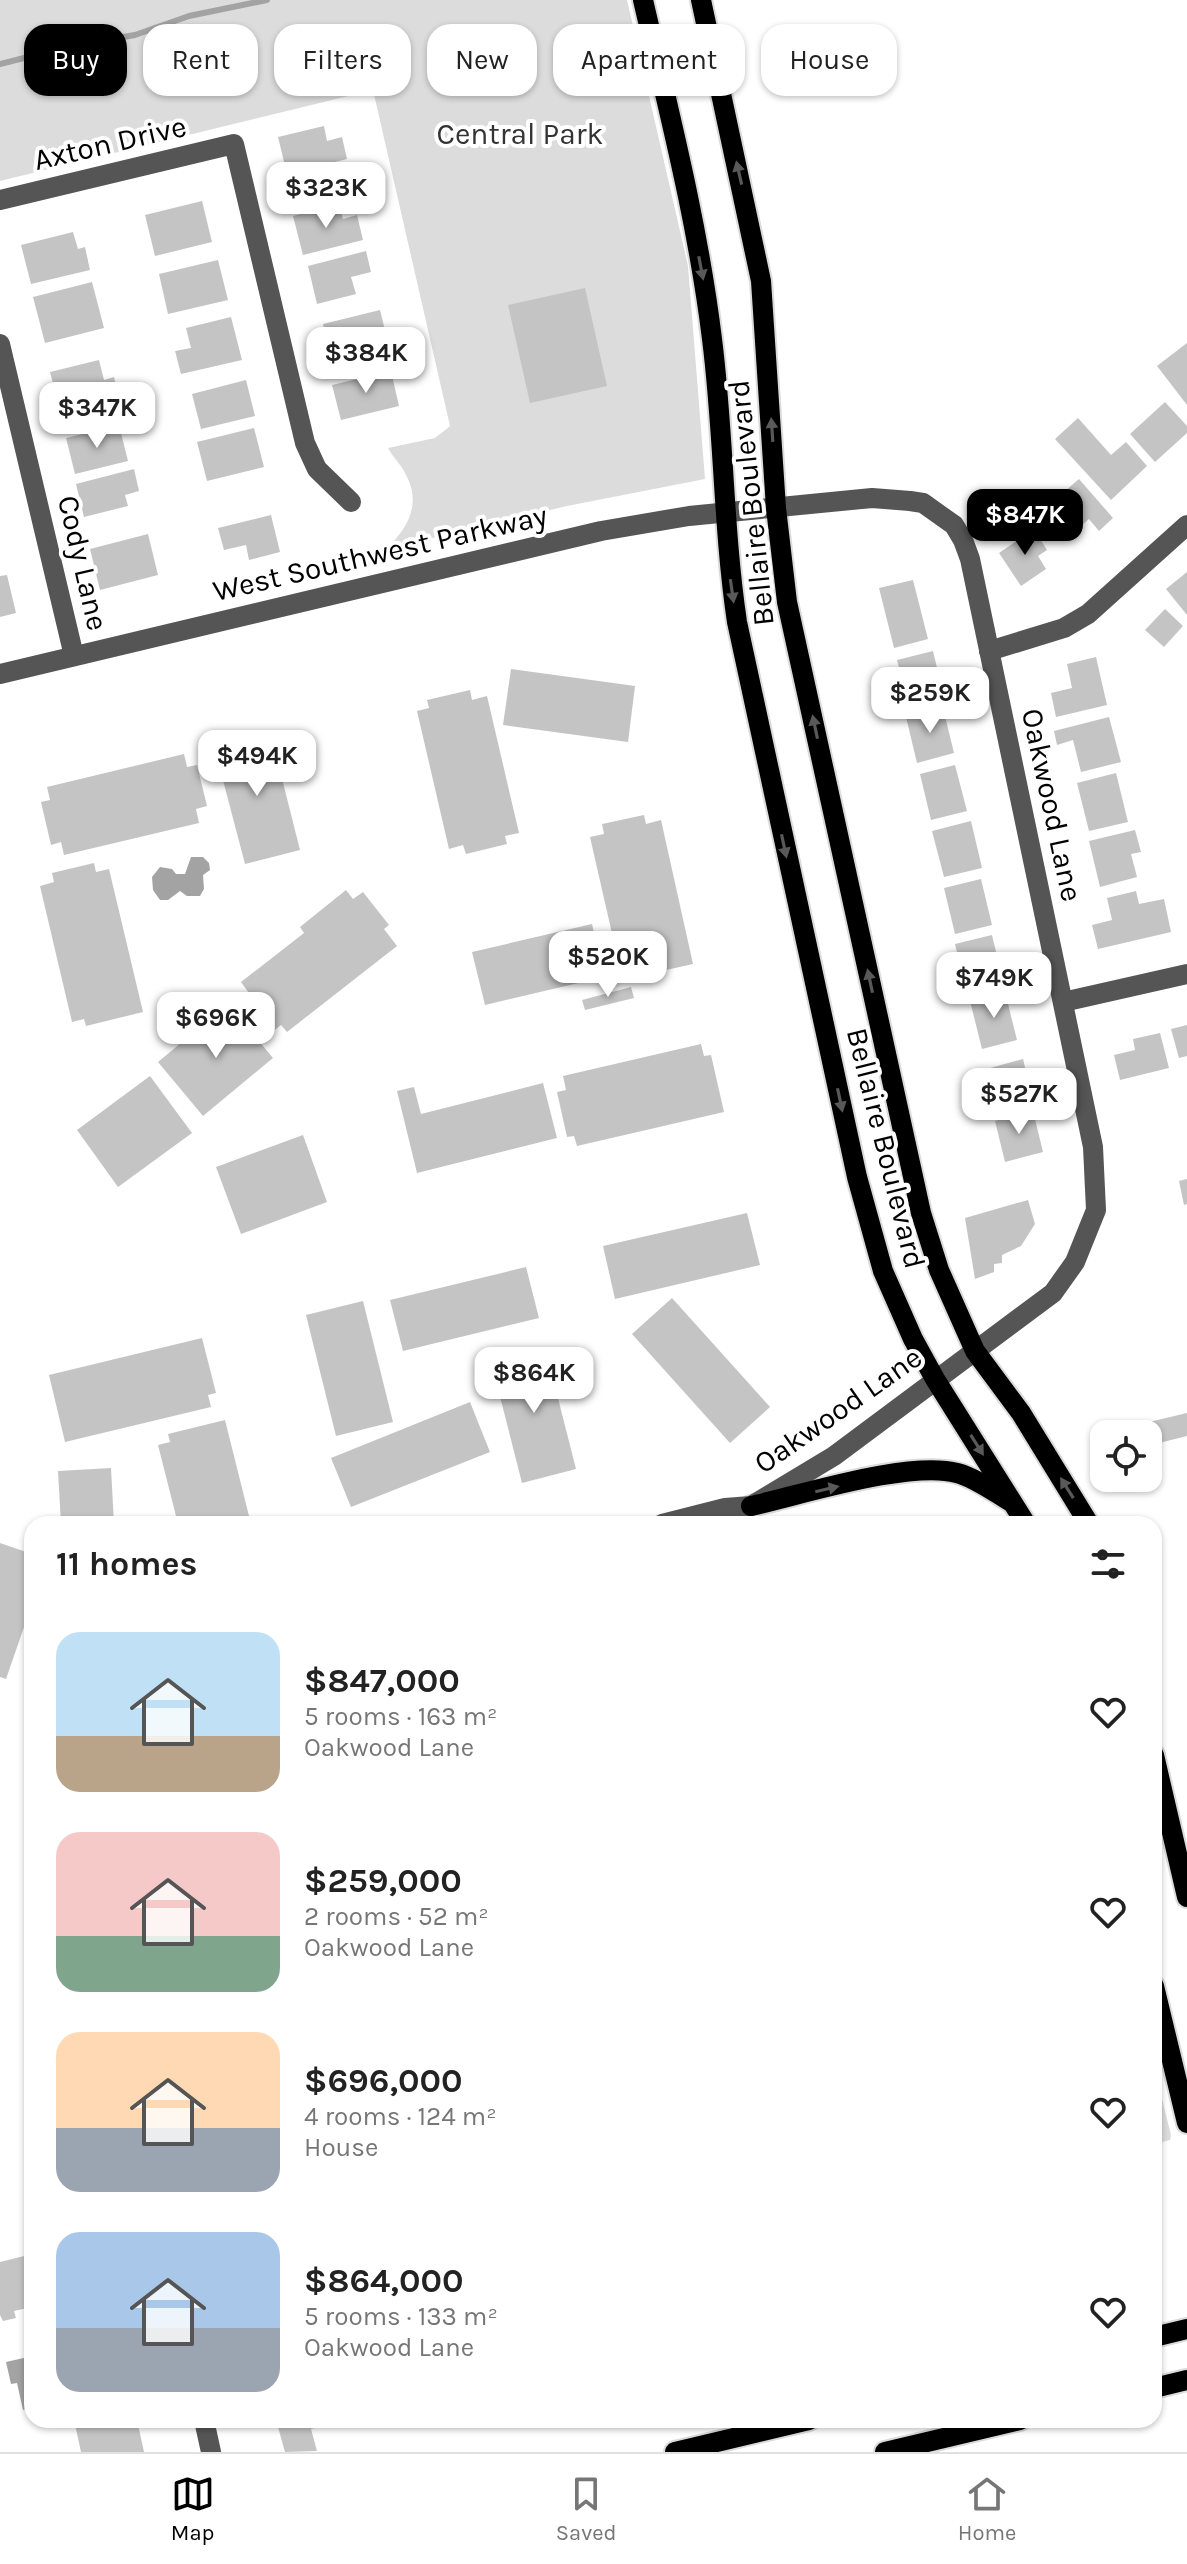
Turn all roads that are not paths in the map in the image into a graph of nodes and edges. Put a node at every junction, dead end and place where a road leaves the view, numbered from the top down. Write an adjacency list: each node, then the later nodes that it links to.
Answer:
1 (643, 0): 7 (main road, Bellaire Boulevard, one-way to 7)
2 (701, 0): 6 (main road, Bellaire Boulevard, one-way to 2)
3 (0, 200): 5 (street, Axton Drive)
4 (0, 344): 10 (street, Cody Lane)
5 (351, 502)
6 (776, 508): 7 (street, West Southwest Parkway); 9 (street, Oakwood Lane); 14 (main road, Bellaire Boulevard, one-way to 6)
7 (724, 513): 10 (street, West Southwest Parkway); 15 (main road, Bellaire Boulevard, one-way to 15)
8 (1187, 525): 9 (street)
9 (989, 651): 13 (street, Oakwood Lane)
10 (74, 656): 11 (street, West Southwest Parkway)
11 (0, 674)
12 (1187, 974): 13 (street)
13 (1063, 1002): 14 (street, Oakwood Lane)
14 (975, 1351): 15 (street, Oakwood Lane); 20 (main road, Bellaire Boulevard, one-way to 14)
15 (935, 1379): 16 (main road, Bellaire Boulevard, one-way to 16); 17 (street, Oakwood Lane)
16 (1015, 1505): 17 (main road, one-way to 16); 19 (main road, Bellaire Boulevard)
17 (751, 1506): 18 (street, Oakwood Lane)
18 (694, 1516)
19 (1021, 1516)
20 (1084, 1516)
21 (1162, 1789): 22 (main road)
22 (1187, 1897)
23 (1162, 2019): 24 (main road)
24 (1187, 2123)
25 (1187, 2329): 26 (main road)
26 (1162, 2335)
27 (1187, 2380): 28 (main road)
28 (1162, 2386)
29 (206, 2428): 32 (street)
30 (776, 2428): 33 (main road)
31 (986, 2428): 34 (main road)
32 (211, 2452)
33 (675, 2452)
34 (885, 2452)

